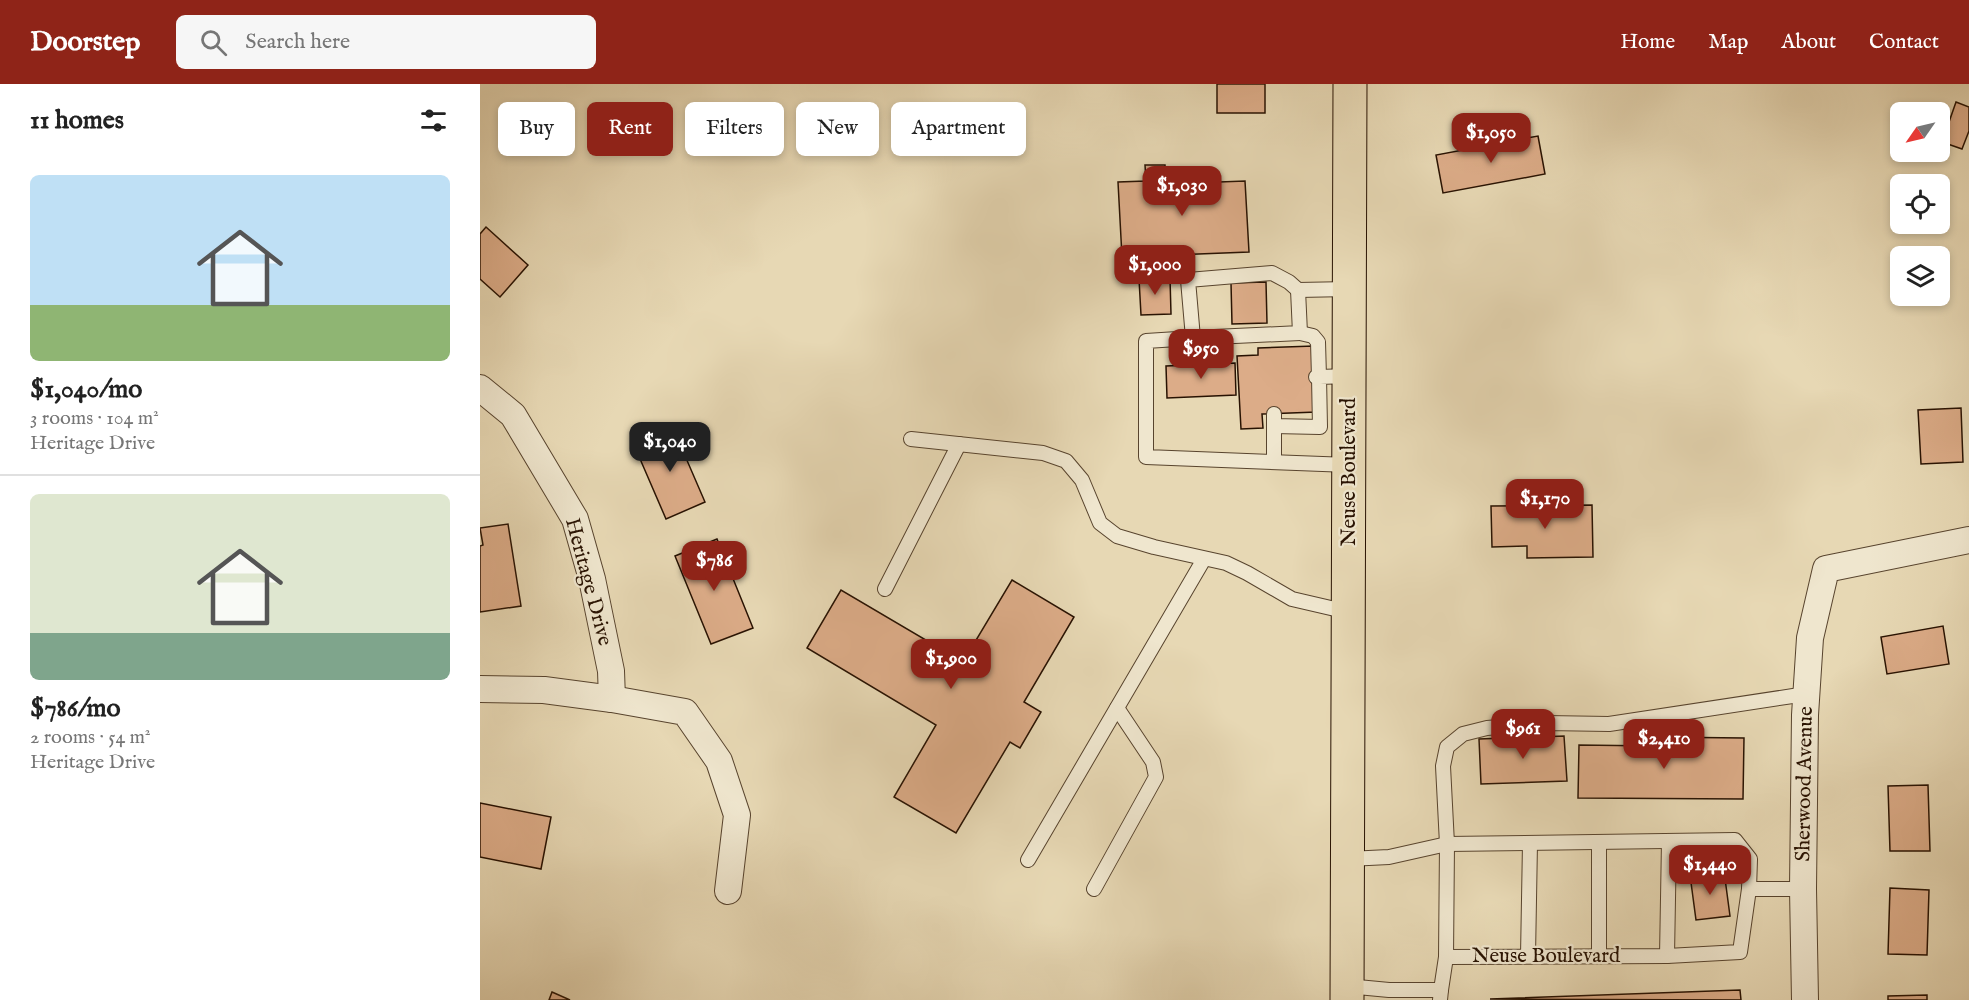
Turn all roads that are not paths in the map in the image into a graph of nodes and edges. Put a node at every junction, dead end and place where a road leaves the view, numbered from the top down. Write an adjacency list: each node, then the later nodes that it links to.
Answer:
1 (1350, 84): 2 (main road, Neuse Boulevard)
2 (1349, 289): 3 (lane); 6 (main road, Neuse Boulevard)
3 (1298, 290): 4 (lane); 5 (lane)
4 (1300, 333): 5 (lane); 6 (lane)
5 (1193, 338): 10 (lane)
6 (1328, 377): 10 (lane); 11 (main road, Neuse Boulevard)
7 (480, 388): 18 (street, Heritage Drive)
8 (910, 439): 9 (lane)
9 (959, 444): 13 (lane); 14 (lane)
10 (1274, 462): 11 (lane)
11 (1349, 465): 15 (main road, Neuse Boulevard)
12 (1969, 540): 17 (street, Sherwood Avenue)
13 (1204, 559): 15 (lane); 19 (lane)
14 (885, 589)
15 (1348, 612): 24 (main road, Neuse Boulevard)
16 (480, 689): 18 (street)
17 (1806, 694): 23 (lane, Neuse Boulevard); 28 (street, Sherwood Avenue)
18 (612, 699): 29 (street)
19 (1117, 708): 25 (lane); 26 (lane)
20 (1669, 841): 21 (lane); 27 (lane); 32 (lane)
21 (1599, 842): 22 (lane); 31 (lane)
22 (1530, 843): 23 (lane); 30 (lane)
23 (1446, 844): 24 (lane); 33 (lane, Neuse Boulevard)
24 (1348, 859): 34 (main road, Neuse Boulevard)
25 (1028, 860)
26 (1094, 889)
27 (1749, 889): 28 (lane); 32 (lane, Neuse Boulevard)
28 (1803, 889): 36 (street, Sherwood Avenue)
29 (728, 891)
30 (1528, 956): 31 (lane, Neuse Boulevard); 33 (lane, Neuse Boulevard)
31 (1599, 956): 32 (lane, Neuse Boulevard)
32 (1667, 956)
33 (1446, 957): 35 (lane)
34 (1347, 993): 35 (lane)
35 (1440, 995)
36 (1805, 1000)

